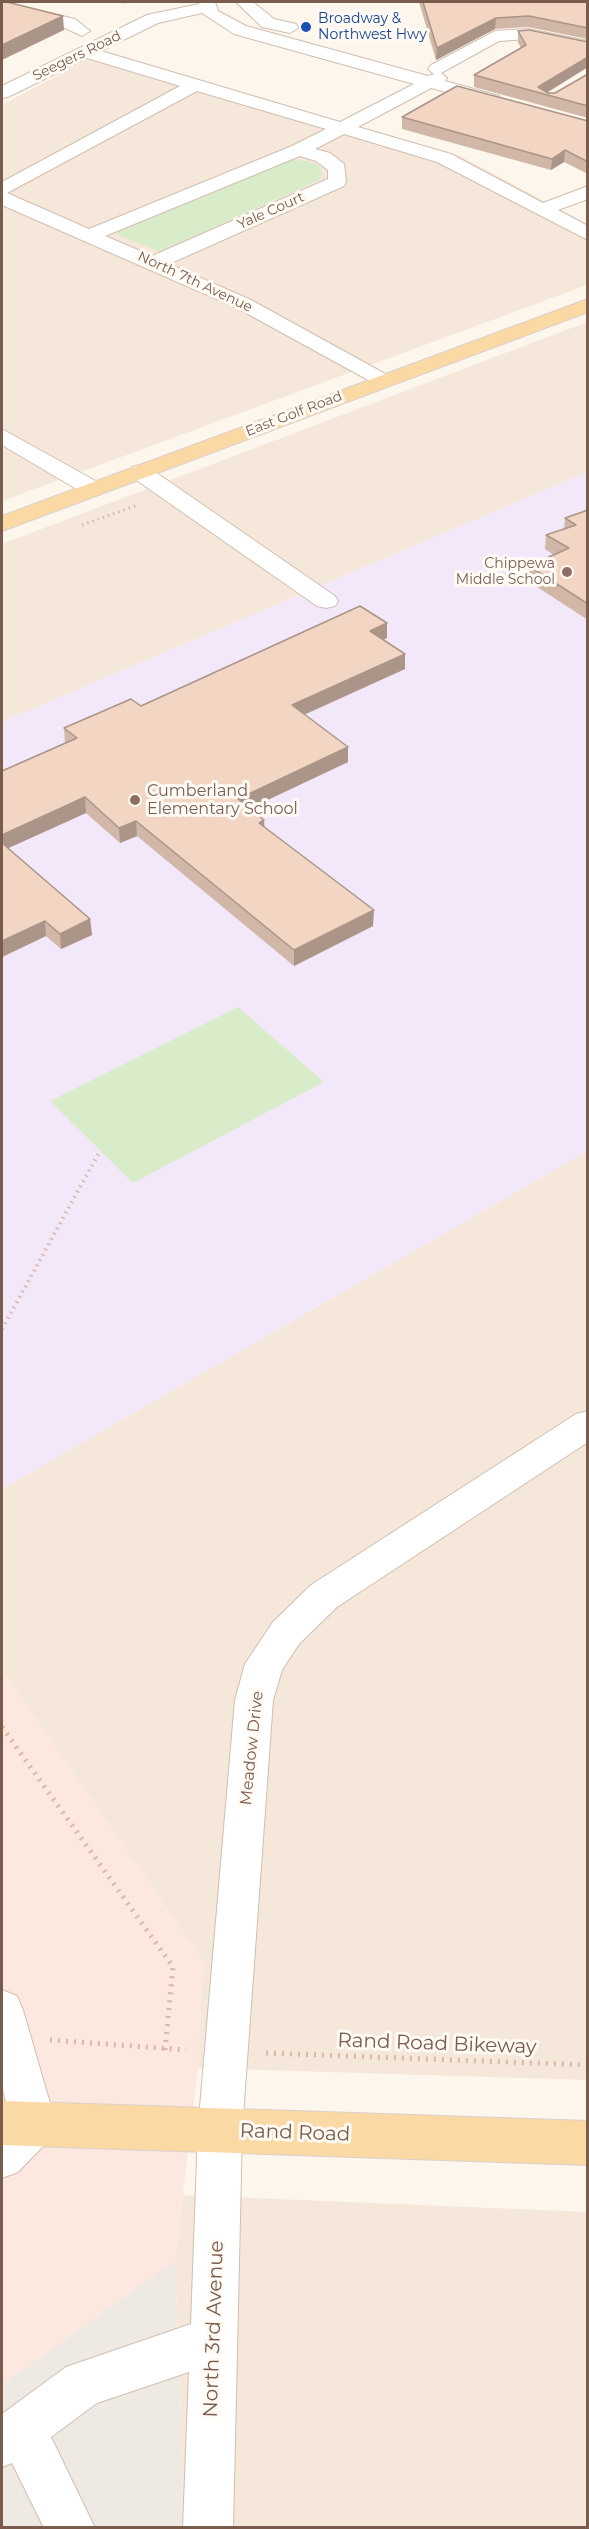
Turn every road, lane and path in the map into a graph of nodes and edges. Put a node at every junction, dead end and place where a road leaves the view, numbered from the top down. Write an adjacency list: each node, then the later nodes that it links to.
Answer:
1 (4, 2): 3 (street)
2 (244, 2): 5 (street)
3 (2, 7): 6 (street)
4 (215, 7): 5 (street); 7 (street, Seegers Road); 13 (street)
5 (268, 23): 13 (street)
6 (82, 31): 7 (street); 8 (street)
7 (112, 39): 10 (street, Seegers Road)
8 (62, 41)
9 (588, 46): 13 (street)
10 (85, 52): 12 (street, Seegers Road); 14 (street)
11 (30, 57): 12 (street)
12 (60, 64): 16 (street, Seegers Road)
13 (439, 75): 15 (street); 17 (street); 18 (street)
14 (196, 84): 18 (street); 20 (street)
15 (508, 88)
16 (2, 93)
17 (513, 106)
18 (345, 128): 19 (street); 23 (street)
19 (299, 150): 25 (street); 26 (street, Yale Court)
20 (2, 189)
21 (588, 192): 23 (street)
22 (2, 198): 25 (street, North 7th Avenue)
23 (541, 210): 24 (street)
24 (588, 234)
25 (91, 235): 26 (street, North 7th Avenue)
26 (154, 263): 28 (street, North 7th Avenue)
27 (588, 304): 28 (main road, East Golf Road)
28 (381, 381): 30 (main road, East Golf Road)
29 (2, 436): 31 (street)
30 (140, 472): 31 (main road, East Golf Road); 35 (street)
31 (93, 489): 33 (main road, East Golf Road)
32 (143, 503): 34 (path)
33 (2, 524)
34 (82, 525)
35 (326, 600)
36 (100, 1151): 37 (path)
37 (2, 1329)
38 (588, 1424): 44 (street, Meadow Drive)
39 (2, 1727): 40 (path)
40 (5, 2023): 43 (street)
41 (286, 2054): 42 (path, Rand Road Bikeway)
42 (588, 2065)
43 (18, 2124): 44 (main road, Rand Road); 46 (street)
44 (220, 2130): 45 (main road, Rand Road); 47 (street, North 3rd Avenue)
45 (588, 2143)
46 (2, 2156)
47 (213, 2340): 48 (street); 50 (street, North 3rd Avenue)
48 (11, 2436): 49 (street)
49 (70, 2528)
50 (208, 2528)

